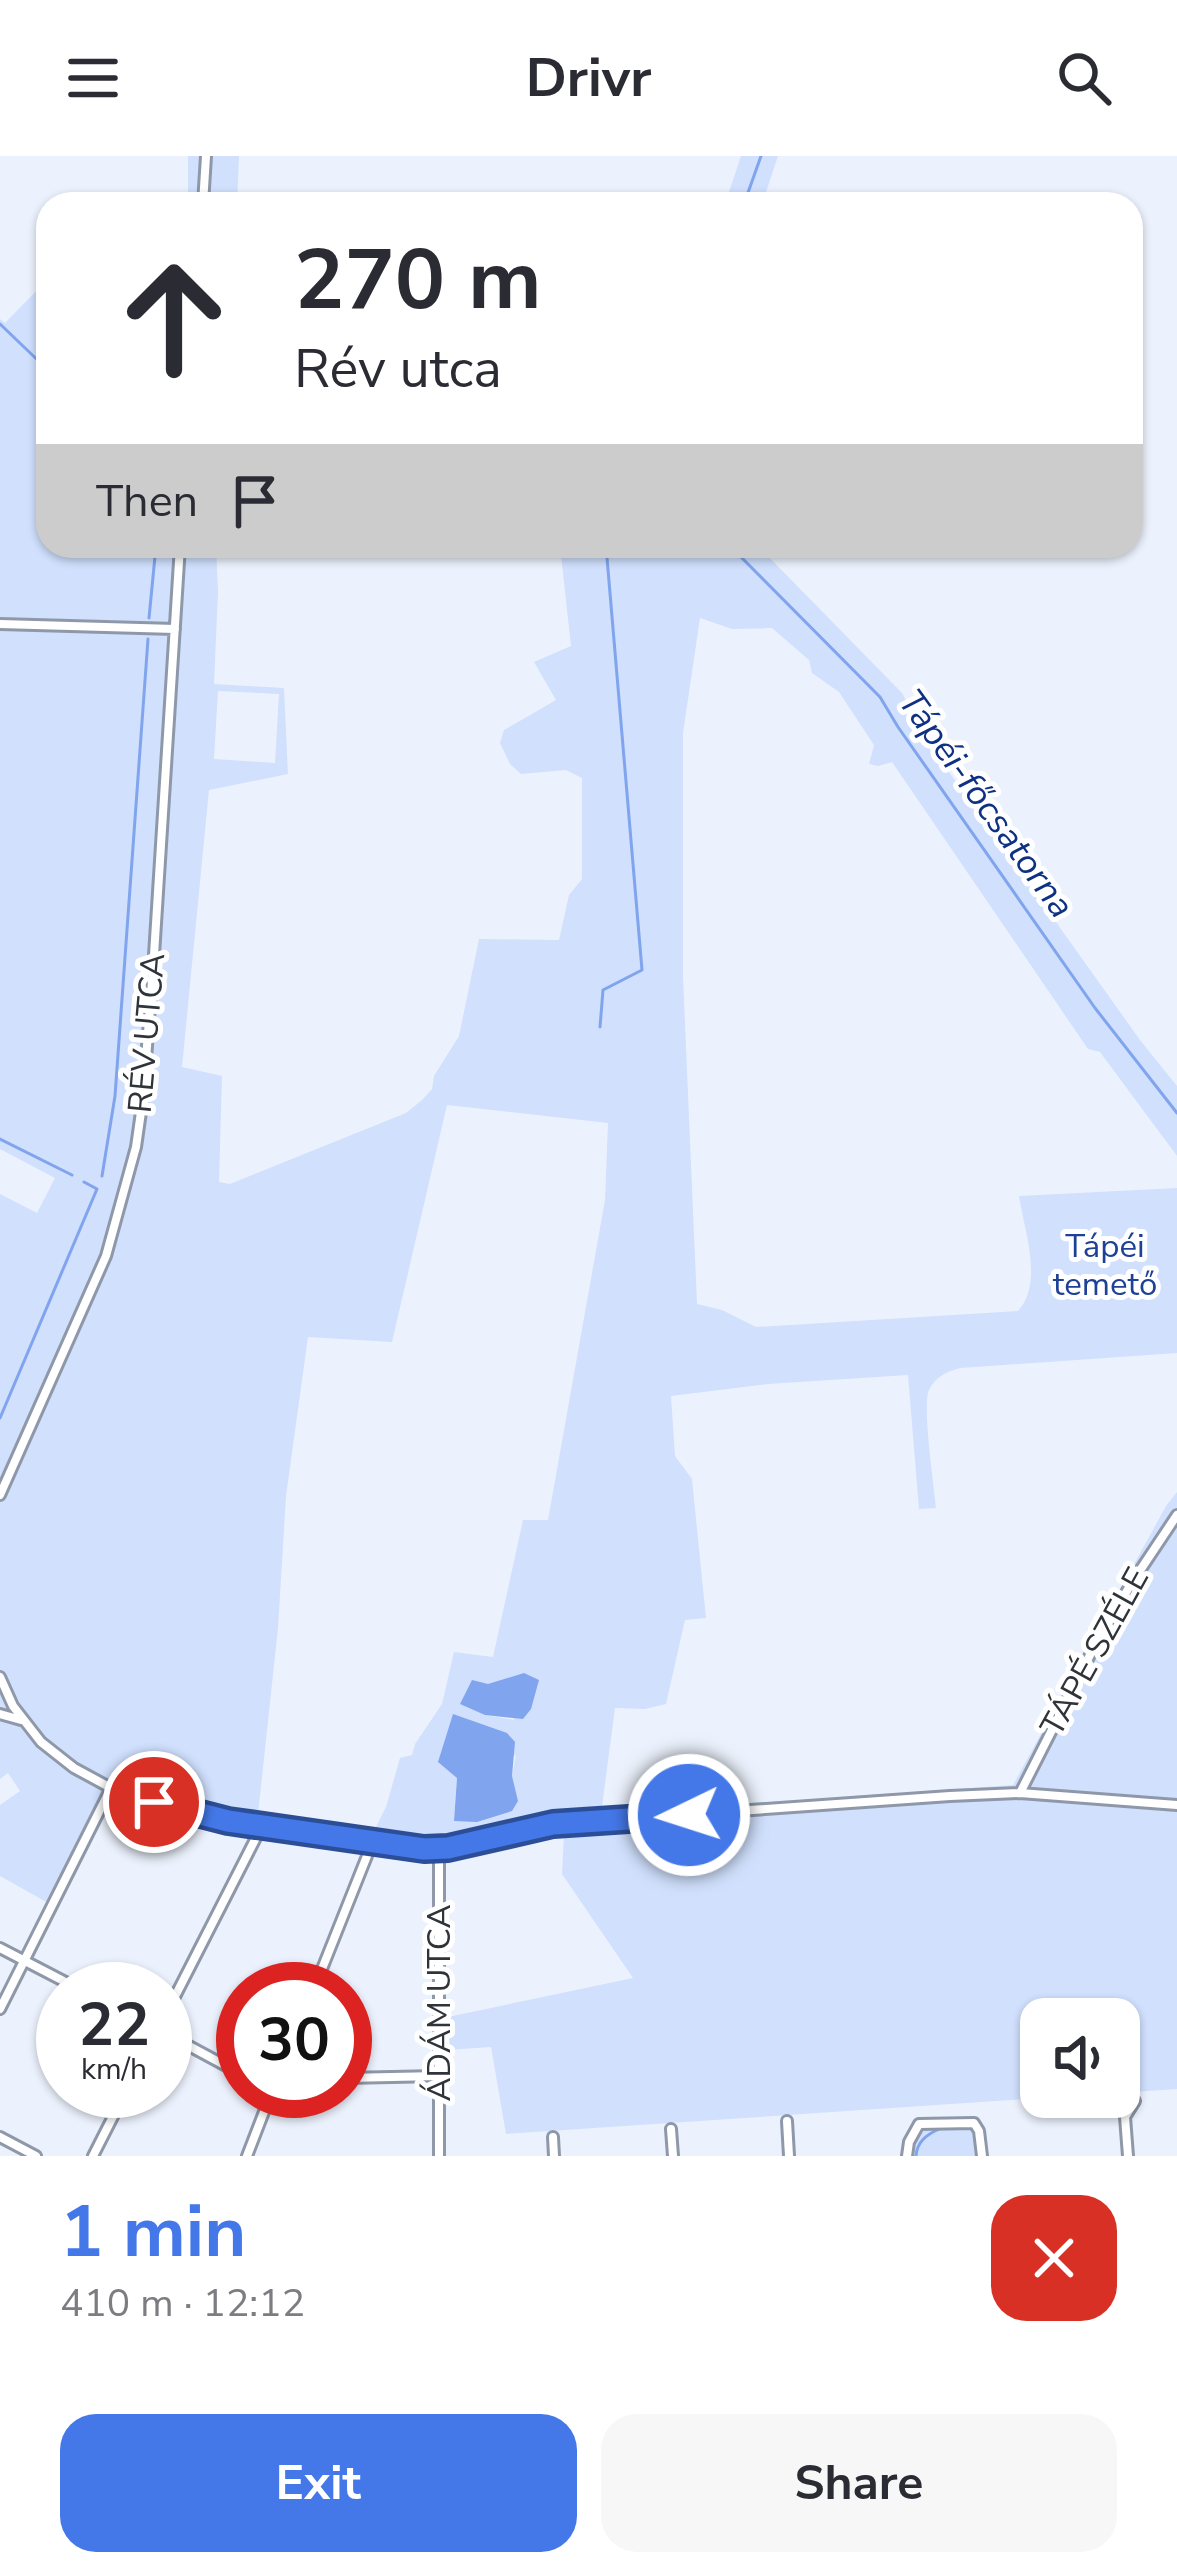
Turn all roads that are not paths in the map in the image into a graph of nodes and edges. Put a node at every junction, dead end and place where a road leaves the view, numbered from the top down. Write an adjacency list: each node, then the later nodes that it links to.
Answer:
1 (206, 156): 2 (street)
2 (203, 192)
3 (179, 558): 5 (street, RÉV UTCA)
4 (0, 624): 5 (street)
5 (176, 629): 6 (street, RÉV UTCA)
6 (0, 1495)
7 (1177, 1515): 12 (street, TÁPÉ SZÉLE)
8 (0, 1677): 10 (street)
9 (0, 1714): 10 (street)
10 (22, 1720): 11 (street)
11 (111, 1788): 14 (street); 18 (street)
12 (1020, 1793): 13 (street); 16 (street)
13 (1177, 1805)
14 (262, 1826): 15 (street); 20 (street)
15 (369, 1842): 16 (street); 19 (street)
16 (439, 1849): 23 (street, ÁDÁM UTCA)
17 (0, 1948): 18 (street)
18 (25, 1961): 21 (street); 22 (street)
19 (325, 1962)
20 (192, 1963)
21 (36, 1967)
22 (0, 2009)
23 (439, 2076): 24 (street); 35 (street, ÁDÁM UTCA)
24 (372, 2077)
25 (112, 2118): 33 (street)
26 (262, 2118): 34 (street)
27 (1126, 2118): 41 (street)
28 (787, 2121): 38 (street)
29 (671, 2129): 37 (street)
30 (553, 2137): 36 (street)
31 (0, 2138): 32 (street)
32 (35, 2156)
33 (93, 2156)
34 (247, 2156)
35 (439, 2156)
36 (554, 2156)
37 (673, 2156)
38 (789, 2156)
39 (907, 2156): 40 (street)
40 (982, 2156)
41 (1128, 2156)

